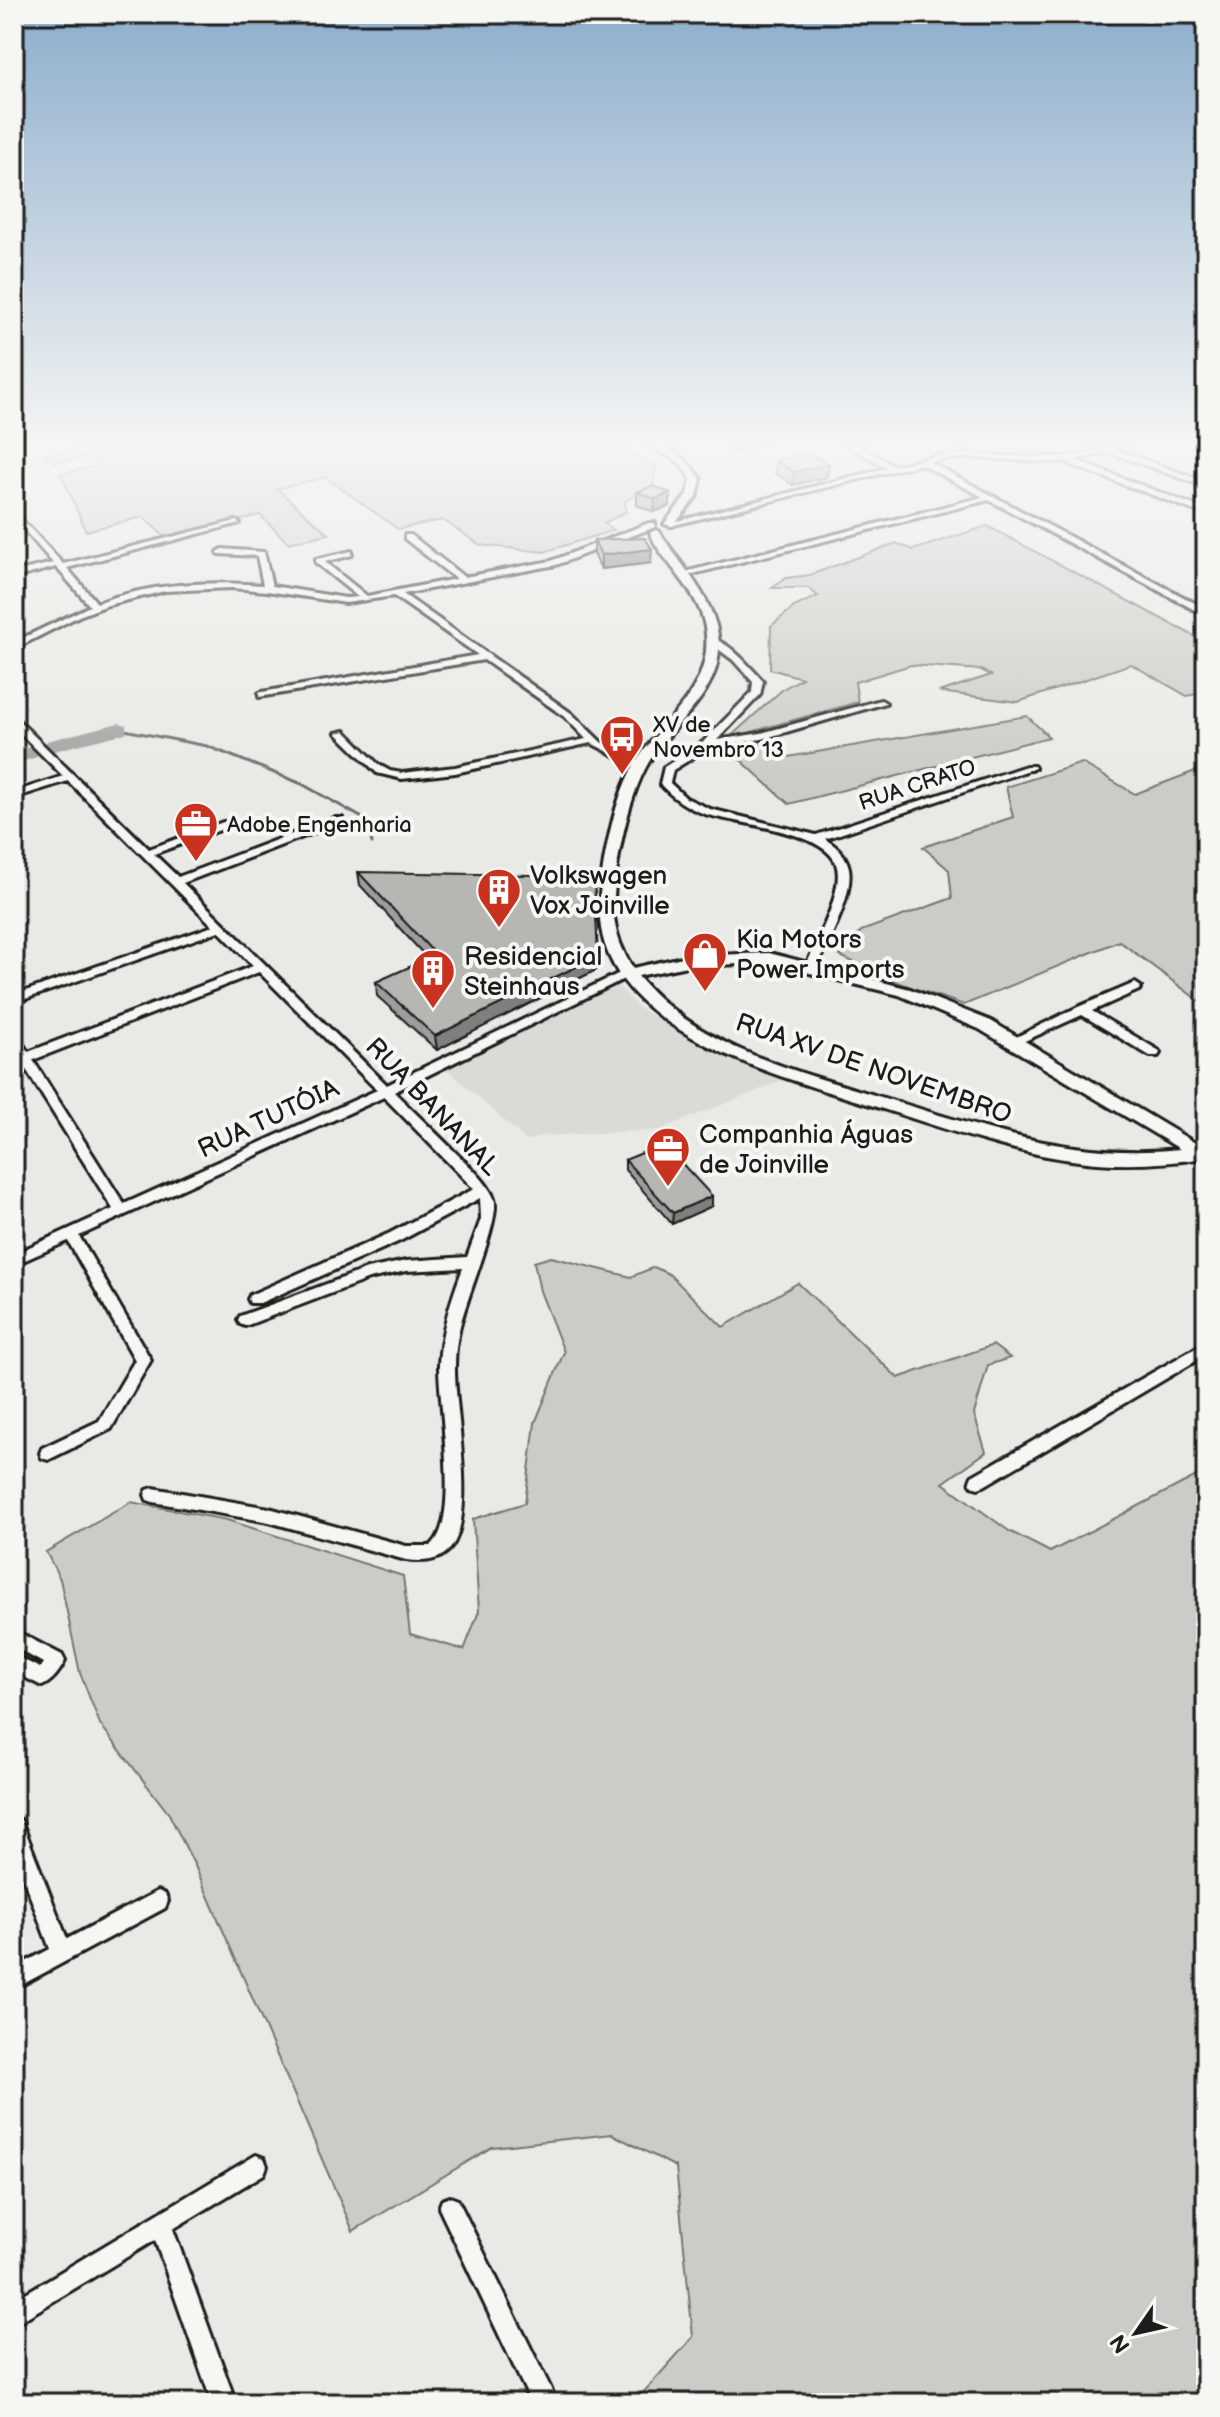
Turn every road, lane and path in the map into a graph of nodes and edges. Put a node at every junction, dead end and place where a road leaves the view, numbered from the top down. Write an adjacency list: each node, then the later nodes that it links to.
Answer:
1 (50, 555): 10 (street)
2 (106, 555): 10 (street)
3 (261, 555): 14 (street)
4 (342, 555): 16 (street)
5 (431, 555): 13 (street)
6 (574, 555): 13 (street)
7 (670, 555): 12 (main road, RUA XV DE NOVEMBRO)
8 (764, 555): 12 (street)
9 (1096, 555): 18 (street)
10 (60, 566): 11 (street); 17 (street)
11 (14, 575)
12 (684, 575): 19 (main road, RUA XV DE NOVEMBRO)
13 (460, 578): 15 (street)
14 (268, 588): 16 (street); 17 (street)
15 (394, 592): 16 (street); 21 (street)
16 (366, 599)
17 (94, 605): 20 (street)
18 (1206, 613)
19 (713, 641): 27 (street); 28 (main road, RUA XV DE NOVEMBRO)
20 (14, 646)
21 (485, 657): 22 (street); 26 (street)
22 (262, 695)
23 (881, 703): 27 (street)
24 (14, 721): 30 (street, RUA BANANAL)
25 (341, 733): 26 (street)
26 (593, 740): 28 (street)
27 (707, 744): 34 (street)
28 (640, 764): 40 (main road, RUA XV DE NOVEMBRO)
29 (1030, 768): 34 (street, RUA CRATO)
30 (70, 777): 31 (street); 35 (street, RUA BANANAL)
31 (14, 795)
32 (338, 820): 36 (street)
33 (227, 824): 35 (street)
34 (815, 839): 38 (street)
35 (147, 853): 36 (street, RUA BANANAL)
36 (176, 882): 37 (street, RUA BANANAL)
37 (220, 927): 39 (street, RUA BANANAL); 42 (street)
38 (812, 966): 40 (main road); 45 (main road)
39 (261, 967): 47 (street); 48 (street, RUA BANANAL)
40 (628, 974): 48 (street, RUA TUTÓIA); 49 (main road, RUA XV DE NOVEMBRO)
41 (1135, 987): 43 (street)
42 (14, 999)
43 (1082, 1010): 45 (street); 46 (street)
44 (14, 1040): 47 (street)
45 (1014, 1041): 49 (main road)
46 (1154, 1053)
47 (25, 1058): 51 (street)
48 (385, 1091): 50 (street, RUA BANANAL); 51 (street, RUA TUTÓIA)
49 (1203, 1152)
50 (483, 1190): 54 (street, RUA BANANAL); 55 (street)
51 (121, 1211): 52 (street, RUA TUTÓIA)
52 (71, 1234): 53 (street, RUA TUTÓIA); 58 (street)
53 (14, 1260)
54 (474, 1262): 56 (street); 60 (street, RUA BANANAL)
55 (255, 1299)
56 (245, 1320)
57 (1206, 1348): 59 (street)
58 (48, 1453)
59 (978, 1481)
60 (153, 1495)
61 (14, 1638): 62 (street)
62 (14, 1663)
63 (14, 1827): 65 (street)
64 (158, 1901): 65 (street)
65 (62, 1954): 66 (street)
66 (14, 1979)
67 (256, 2166): 69 (street)
68 (450, 2208): 71 (street)
69 (160, 2224): 70 (street); 72 (street)
70 (14, 2313)
71 (539, 2400)
72 (224, 2403)

